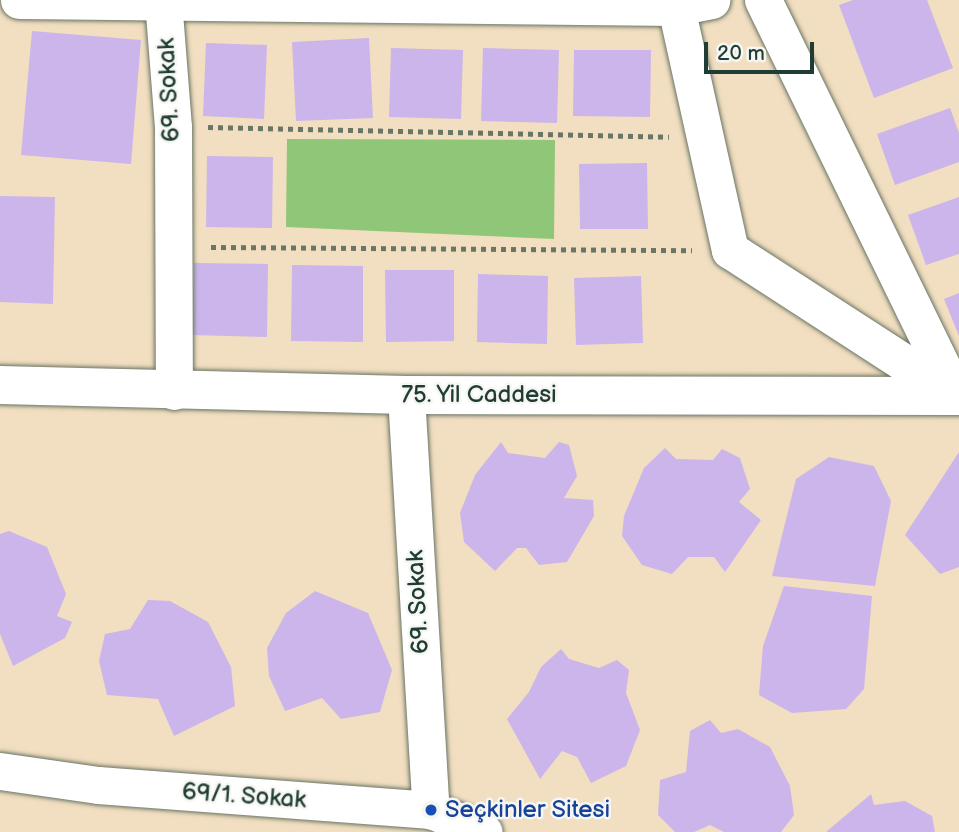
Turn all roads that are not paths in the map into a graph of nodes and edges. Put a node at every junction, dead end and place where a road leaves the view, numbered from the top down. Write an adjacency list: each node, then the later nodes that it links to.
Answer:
1 (19, 0): 3 (street)
2 (763, 0): 9 (street)
3 (163, 2): 4 (street); 7 (street, 69. Sokak)
4 (424, 3): 5 (street)
5 (694, 3): 9 (street)
6 (0, 385): 7 (street, 75. Yil Caddesi)
7 (174, 391): 8 (street, 75. Yil Caddesi)
8 (406, 395): 9 (street, 75. Yil Caddesi); 11 (street, 69. Sokak)
9 (958, 396)
10 (0, 771): 11 (street, 69/1. Sokak)
11 (430, 810): 12 (street, 69/1. Sokak)
12 (484, 832)

